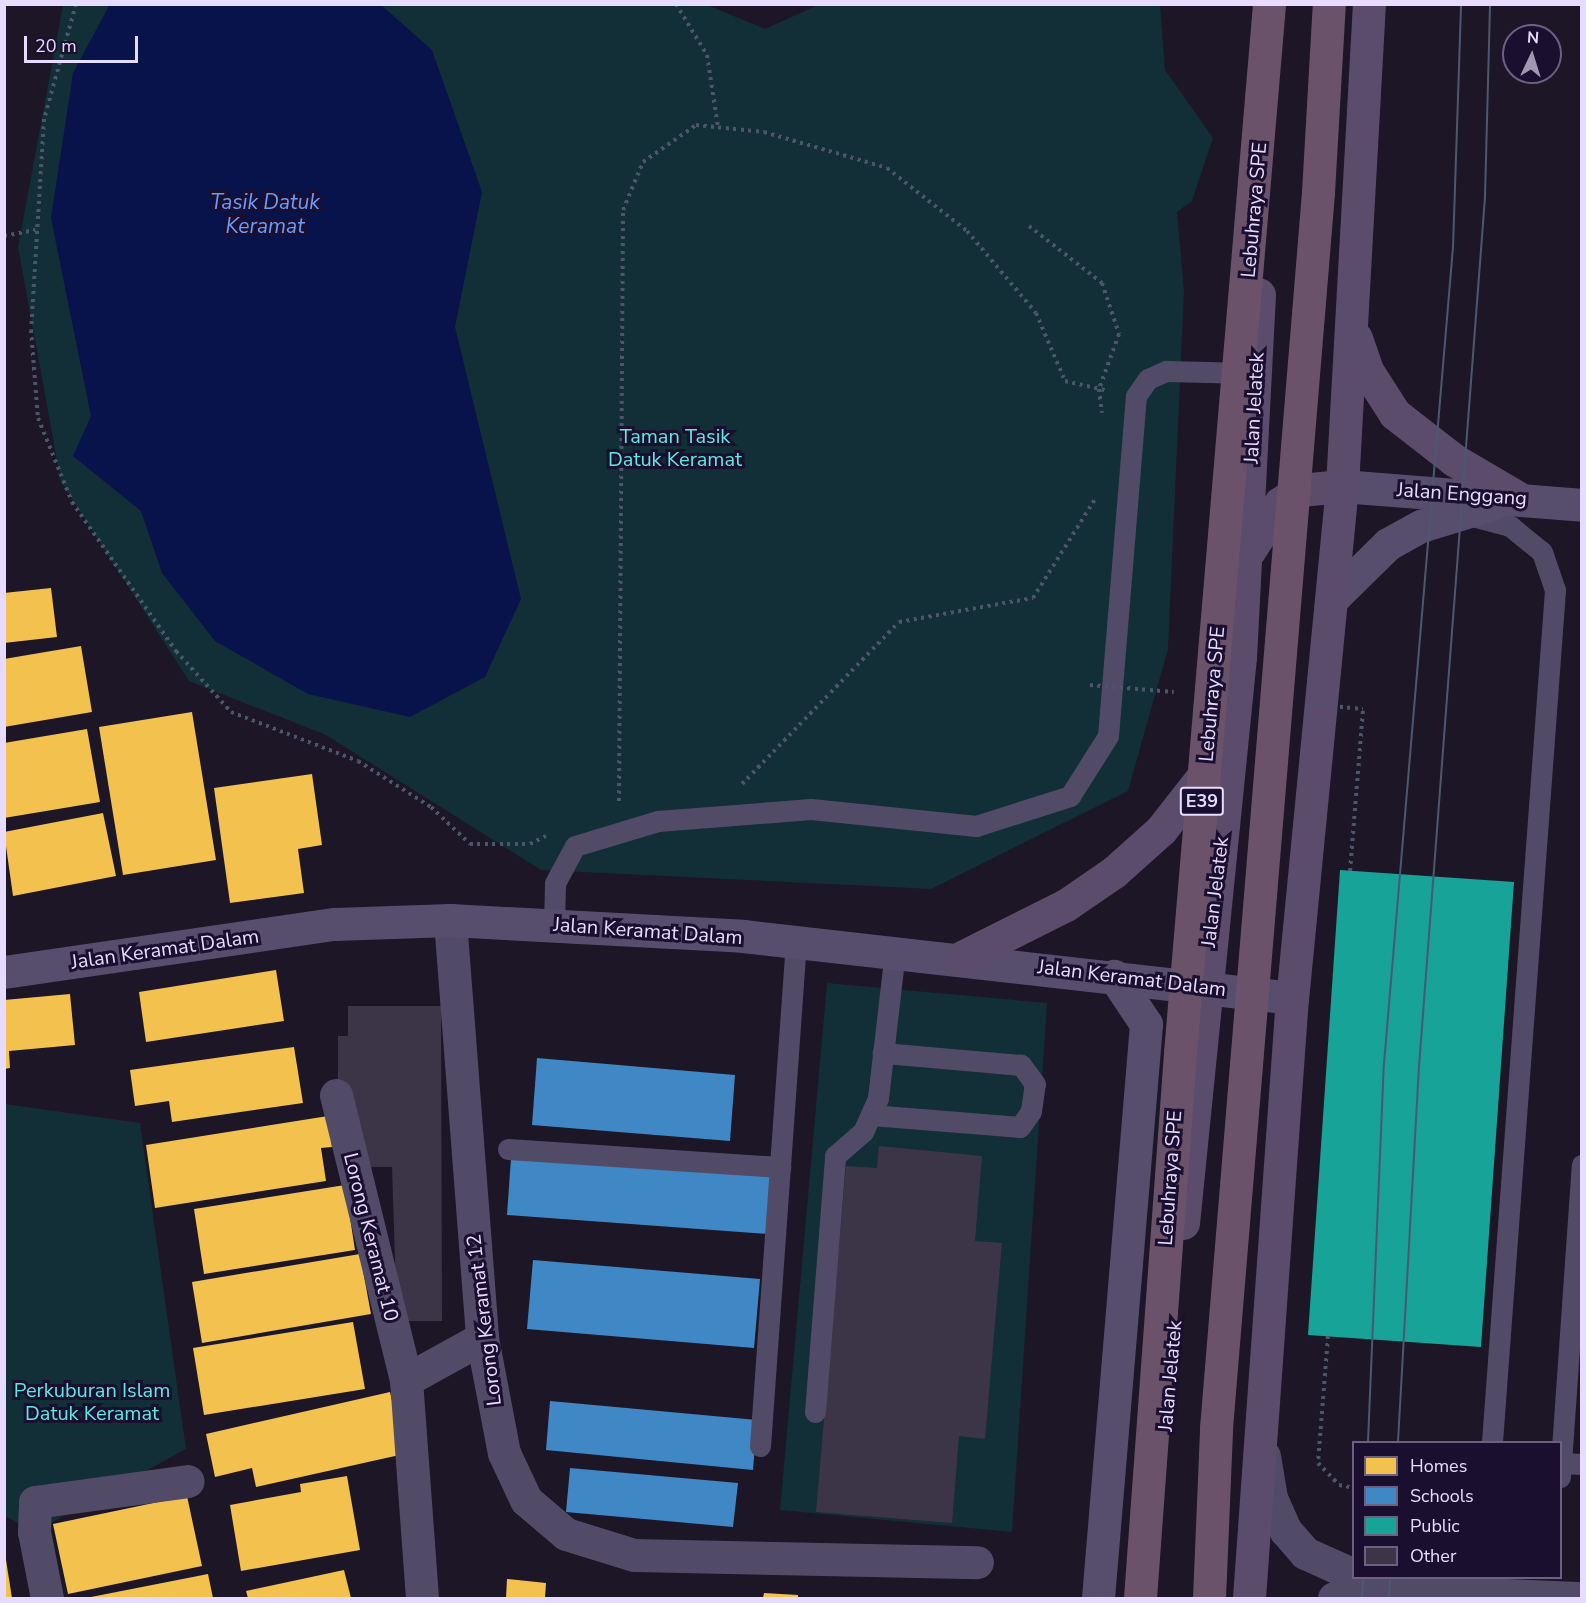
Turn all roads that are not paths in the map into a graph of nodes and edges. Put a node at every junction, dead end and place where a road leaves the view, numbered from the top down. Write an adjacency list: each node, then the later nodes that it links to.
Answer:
1 (1270, 4): 5 (main road, Jalan Jelatek); 45 (highway, Lebuhraya SPE / E39, bridge)
2 (1329, 4): 47 (highway, bridge)
3 (1369, 4): 4 (main road)
4 (1353, 331): 6 (main road); 7 (main road)
5 (1256, 373): 10 (main road, Jalan Jelatek); 14 (lane)
6 (1342, 486): 7 (street, Jalan Enggang); 10 (main road); 11 (main road)
7 (1517, 497): 8 (street, Jalan Enggang); 9 (street)
8 (1581, 505)
9 (1461, 513): 11 (street); 32 (lane)
10 (1245, 561): 12 (main road, Jalan Jelatek)
11 (1333, 597): 21 (main road)
12 (1234, 735): 17 (main road); 20 (main road, Jalan Jelatek)
13 (450, 920): 14 (street, Jalan Keramat Dalam); 18 (street, Jalan Keramat Dalam); 28 (street, Lorong Keramat 12)
14 (554, 925): 15 (street, Jalan Keramat Dalam)
15 (796, 941): 16 (street, Jalan Keramat Dalam); 27 (lane)
16 (895, 952): 17 (street, Jalan Keramat Dalam); 22 (lane)
17 (962, 957): 19 (street, Jalan Keramat Dalam)
18 (4, 972)
19 (1114, 976): 20 (street, Jalan Keramat Dalam); 44 (street)
20 (1204, 987): 21 (street, Jalan Keramat Dalam); 46 (main road, Jalan Jelatek)
21 (1292, 998): 31 (main road)
22 (883, 1053): 24 (lane); 24 (lane)
23 (336, 1095): 29 (street, Lorong Keramat 10)
24 (871, 1115): 30 (lane)
25 (508, 1149): 27 (lane)
26 (1581, 1165): 34 (lane)
27 (780, 1167): 33 (lane)
28 (482, 1338): 29 (street); 36 (street, Lorong Keramat 12)
29 (406, 1380): 43 (street, Lorong Keramat 10)
30 (815, 1412)
31 (1260, 1431): 37 (street); 48 (main road)
32 (1492, 1441)
33 (760, 1446)
34 (1568, 1468)
35 (188, 1481): 42 (street)
36 (977, 1562)
37 (1352, 1575)
38 (1365, 1579): 40 (street)
39 (1481, 1585): 40 (street); 41 (street)
40 (1405, 1591): 49 (street)
41 (1560, 1591)
42 (47, 1599)
43 (422, 1599)
44 (1098, 1599)
45 (1140, 1599)
46 (1151, 1599)
47 (1209, 1599)
48 (1249, 1599)
49 (1334, 1599)

